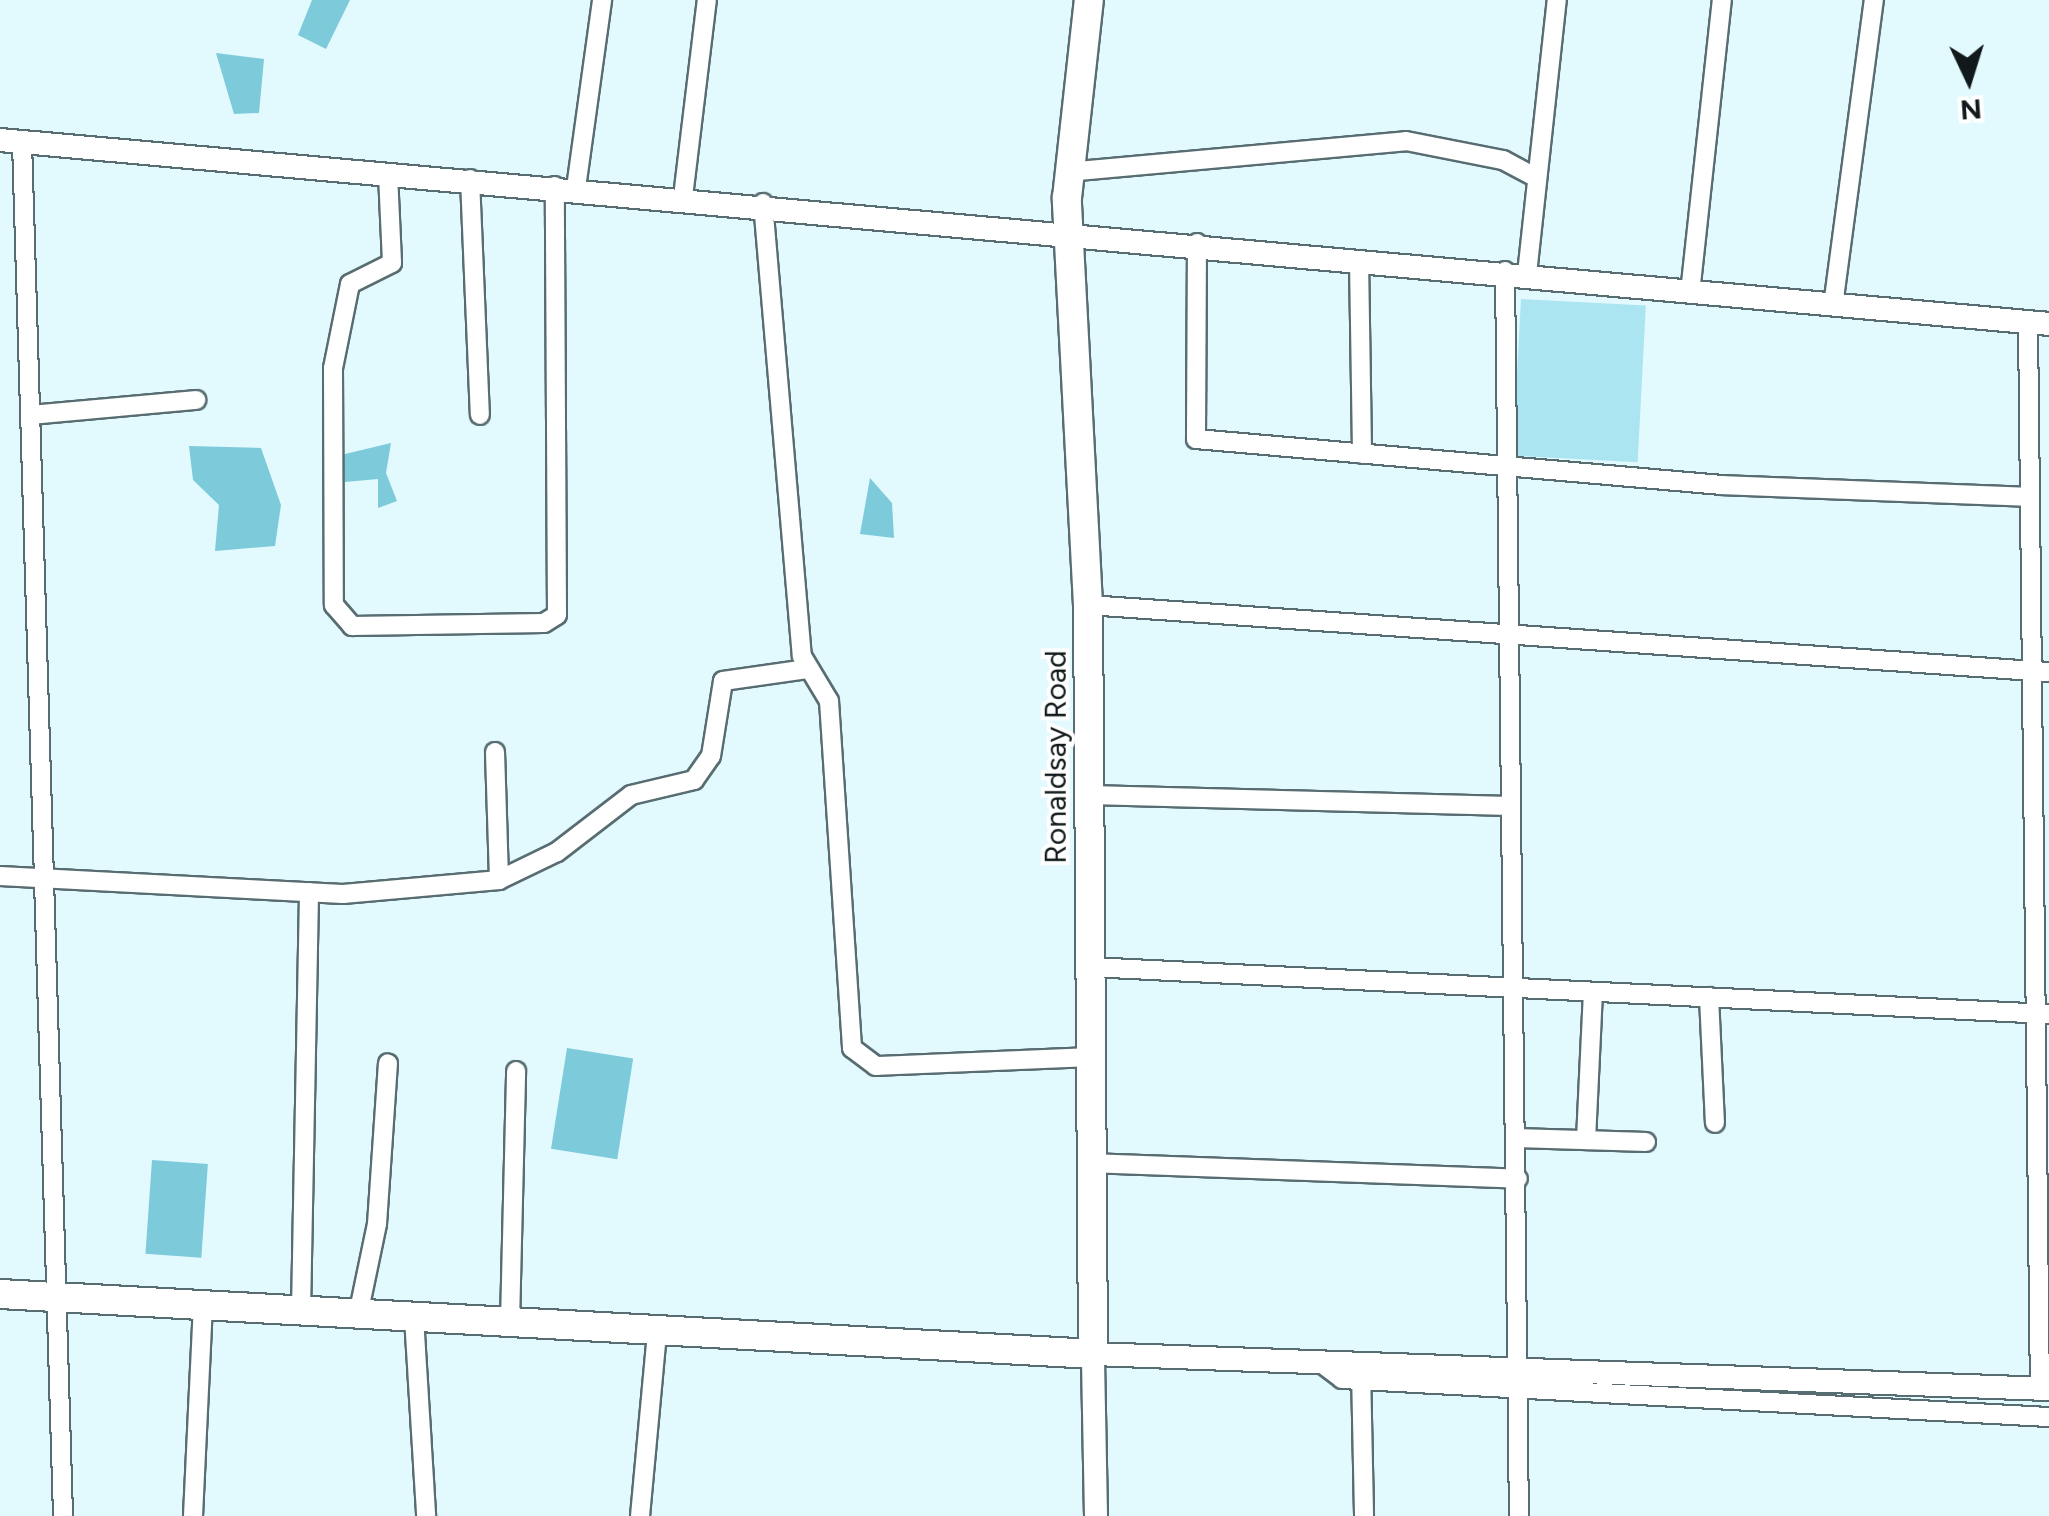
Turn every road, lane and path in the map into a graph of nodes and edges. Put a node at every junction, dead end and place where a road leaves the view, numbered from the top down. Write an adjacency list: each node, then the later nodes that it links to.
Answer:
1 (602, 0): 12 (street)
2 (707, 0): 13 (street)
3 (1089, 0): 8 (main road, Ronaldsay Road)
4 (1556, 0): 10 (street)
5 (1722, 0): 19 (street)
6 (1874, 0): 20 (street)
7 (11, 141): 9 (street); 23 (street)
8 (1067, 172): 10 (street); 15 (main road, Ronaldsay Road)
9 (388, 174): 11 (street); 12 (street)
10 (1537, 178): 18 (street)
11 (470, 179): 12 (street); 24 (street)
12 (566, 187): 13 (street)
13 (682, 197): 14 (street)
14 (763, 204): 15 (street); 30 (street)
15 (1071, 233): 16 (street); 28 (main road, Ronaldsay Road)
16 (1197, 242): 17 (street); 25 (street)
17 (1359, 260): 18 (street); 25 (street)
18 (1516, 273): 19 (street); 26 (street)
19 (1690, 294): 20 (street)
20 (1833, 306): 21 (street)
21 (2039, 323): 27 (street)
22 (196, 400): 23 (street)
23 (30, 415): 37 (street)
24 (480, 415)
25 (1362, 454): 26 (street)
26 (1507, 464): 27 (street); 29 (street)
27 (2036, 502): 31 (street)
28 (1088, 606): 29 (street); 33 (main road, Ronaldsay Road)
29 (1509, 637): 31 (street); 34 (street)
30 (807, 669): 38 (street); 45 (street)
31 (2042, 671): 35 (street)
32 (495, 752): 38 (street)
33 (1089, 795): 34 (street); 40 (main road, Ronaldsay Road)
34 (1511, 806): 41 (street)
35 (2043, 832): 44 (street)
36 (0, 876): 37 (street)
37 (48, 878): 39 (street); 55 (street)
38 (498, 880): 39 (street)
39 (309, 892): 57 (street)
40 (1090, 966): 41 (street); 45 (main road, Ronaldsay Road)
41 (1514, 989): 42 (street); 49 (street)
42 (1593, 992): 43 (street); 50 (street)
43 (1709, 996): 44 (street); 48 (street)
44 (2042, 1013): 65 (street)
45 (1090, 1057): 52 (main road, Ronaldsay Road)
46 (388, 1063): 58 (street)
47 (516, 1071): 60 (street)
48 (1715, 1124)
49 (1517, 1138): 50 (street); 53 (street)
50 (1586, 1140): 51 (street)
51 (1646, 1142)
52 (1090, 1163): 53 (street); 62 (main road, Ronaldsay Road)
53 (1518, 1179): 64 (street)
54 (0, 1294): 55 (main road)
55 (51, 1296): 56 (main road); 67 (street)
56 (203, 1305): 57 (main road); 68 (street)
57 (301, 1311): 58 (main road)
58 (358, 1315): 59 (main road)
59 (414, 1317): 60 (main road); 69 (street)
60 (510, 1322): 61 (main road)
61 (657, 1331): 62 (main road); 70 (street)
62 (1093, 1354): 63 (street); 71 (street, Ronaldsay Road)
63 (1361, 1372): 64 (street); 72 (street)
64 (1519, 1379): 65 (street); 66 (street); 73 (street)
65 (2044, 1389)
66 (2049, 1417)
67 (64, 1516)
68 (193, 1516)
69 (426, 1516)
70 (640, 1516)
71 (1096, 1516)
72 (1364, 1516)
73 (1519, 1516)

